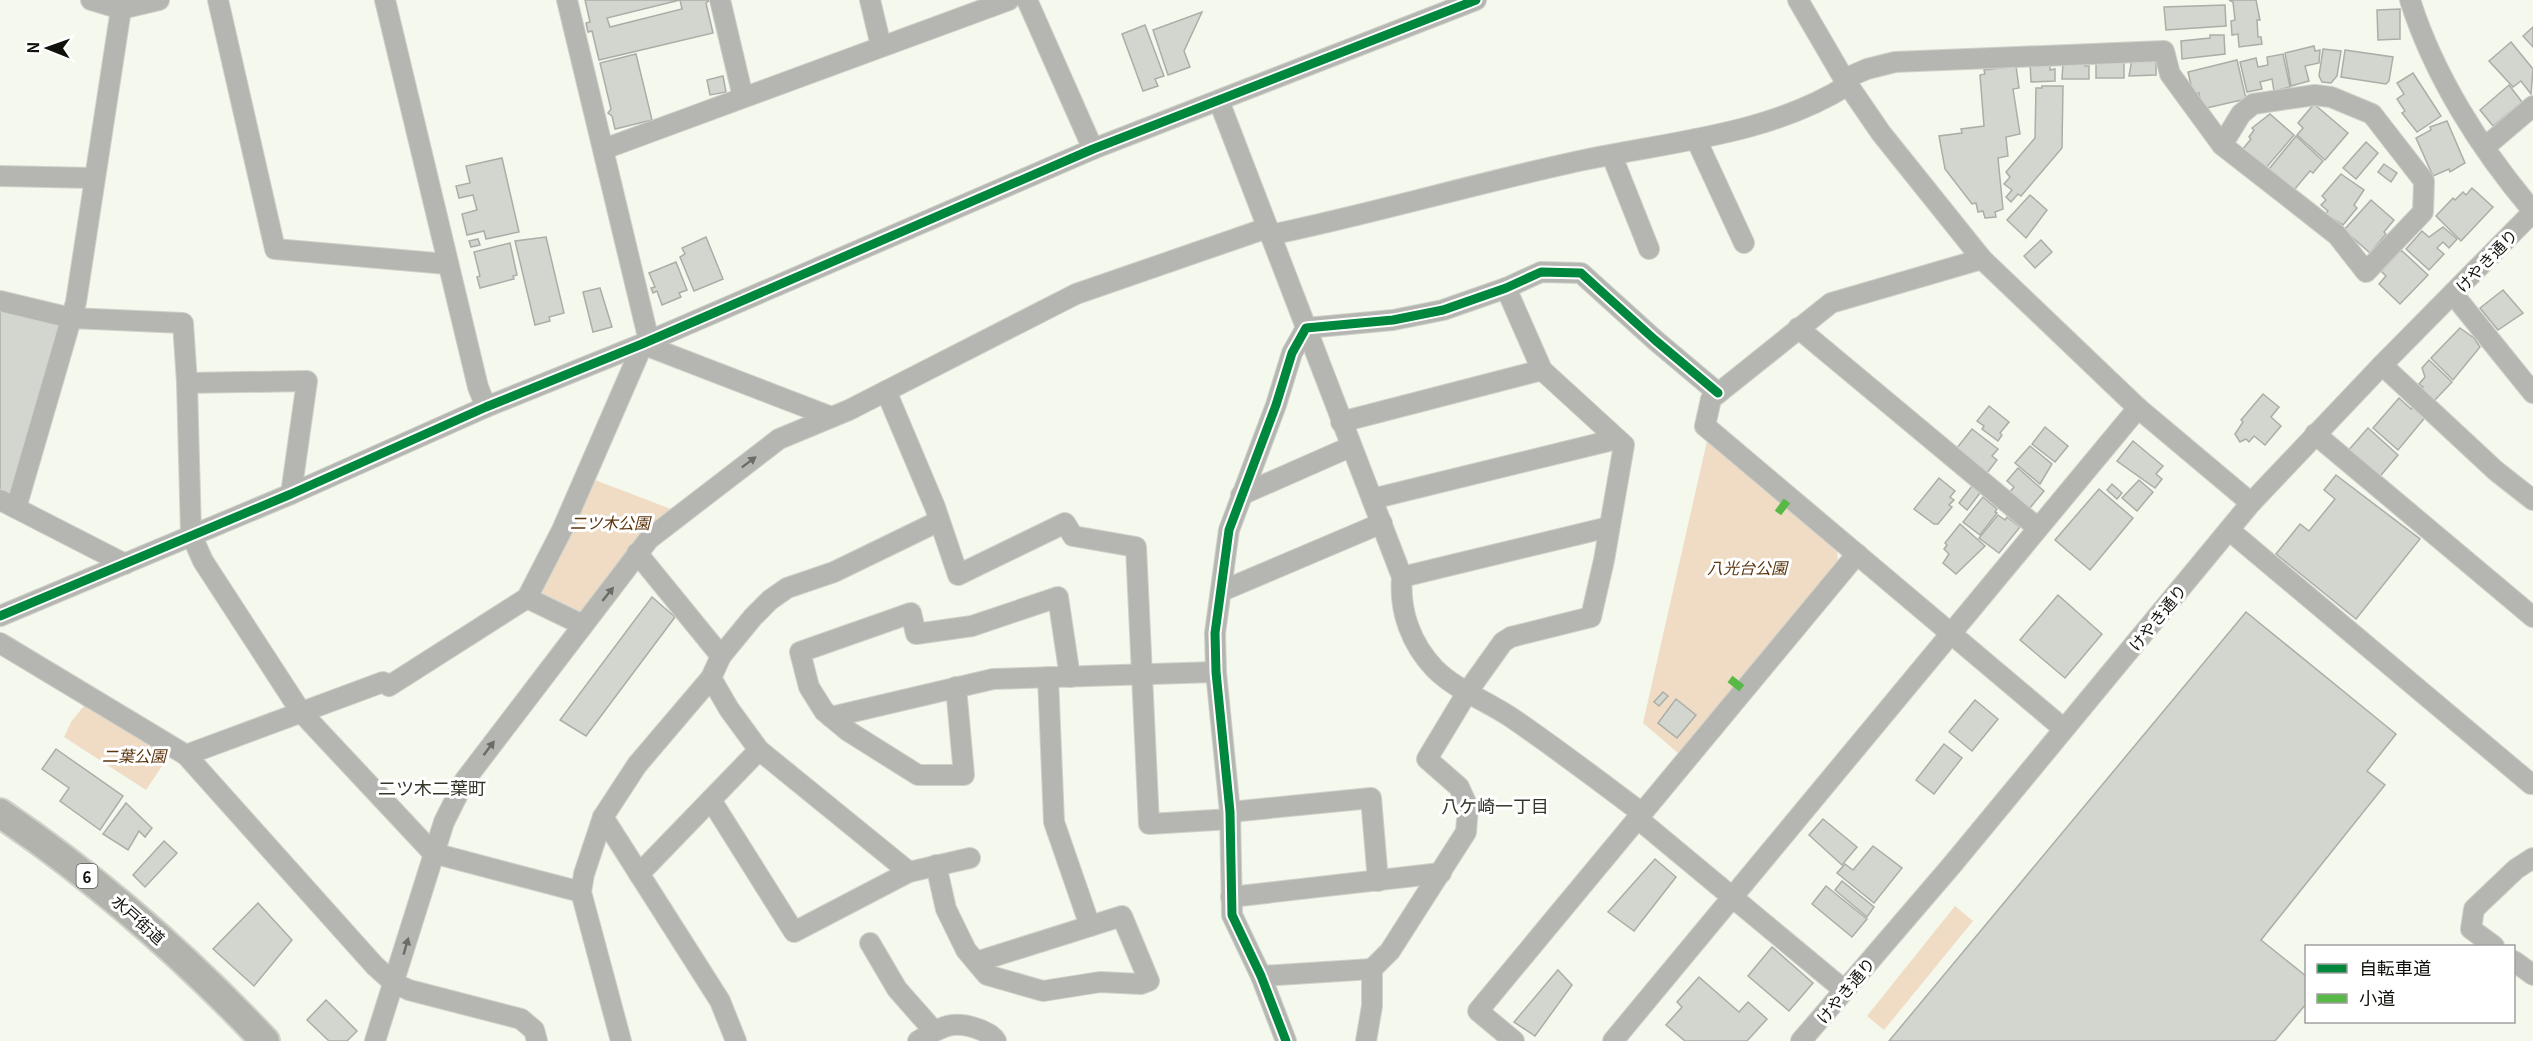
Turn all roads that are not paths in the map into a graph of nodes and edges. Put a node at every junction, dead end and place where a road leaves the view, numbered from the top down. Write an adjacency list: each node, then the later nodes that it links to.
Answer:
1 (91, 0): 13 (street)
2 (159, 0): 13 (street)
3 (218, 0): 32 (street)
4 (385, 0): 32 (street)
5 (567, 0): 22 (street)
6 (720, 0): 16 (street)
7 (870, 0): 14 (street)
8 (1009, 0): 14 (street)
9 (1028, 0): 23 (street)
10 (1476, 0): 17 (street)
11 (1798, 0): 15 (street)
12 (2410, 0): 21 (street)
13 (121, 9): 26 (street)
14 (882, 46): 16 (street)
15 (1846, 82): 19 (street); 20 (street); 31 (street)
16 (743, 97): 22 (street)
17 (1219, 101): 23 (street); 28 (street)
18 (2533, 106): 21 (street)
19 (1696, 139): 24 (street); 29 (street)
20 (2222, 145): 20 (street)
21 (2485, 147): 27 (street)
22 (604, 149): 39 (street)
23 (1093, 149): 39 (street)
24 (1612, 156): 28 (street); 30 (street)
25 (0, 176): 26 (street)
26 (93, 178): 36 (street)
27 (2532, 215): 34 (street, けやき通り)
28 (1268, 232): 37 (street); 43 (street)
29 (1744, 243)
30 (1649, 249)
31 (1982, 258): 38 (street); 47 (street)
32 (447, 264): 46 (street)
33 (1506, 288): 37 (street); 41 (street); 44 (street)
34 (2453, 294): 40 (street, けやき通り); 45 (street)
35 (0, 302): 36 (street)
36 (71, 318): 42 (street); 58 (street)
37 (1306, 328): 49 (street); 54 (street)
38 (1798, 328): 44 (street); 62 (street)
39 (645, 343): 46 (street); 48 (street); 70 (street)
40 (2382, 365): 50 (street, けやき通り); 56 (street)
41 (1542, 370): 49 (street); 51 (street)
42 (187, 383): 53 (street); 64 (street)
43 (886, 391): 48 (street); 59 (street)
44 (1718, 393): 66 (street)
45 (2533, 393)
46 (486, 407): 53 (street)
47 (2138, 408): 57 (street); 62 (street)
48 (829, 417): 65 (street, one-way to 48)
49 (1341, 422): 52 (street)
50 (2315, 434): 57 (street, けやき通り); 72 (street)
51 (1617, 439): 55 (street); 61 (street)
52 (1350, 447): 54 (street); 55 (street)
53 (291, 494): 64 (street)
54 (1241, 495): 69 (street)
55 (1371, 499): 60 (street)
56 (2533, 500)
57 (2251, 503): 63 (street, けやき通り)
58 (8, 504): 67 (street)
59 (939, 521): 76 (street); 78 (street)
60 (1382, 523): 68 (street); 69 (street)
61 (1609, 527): 68 (street); 83 (street)
62 (2038, 528): 74 (street)
63 (2229, 530): 86 (street, けやき通り); 89 (street)
64 (191, 534): 67 (street); 84 (street)
65 (637, 553): 73 (street, one-way to 65); 76 (street)
66 (1857, 554): 74 (street); 93 (street)
67 (124, 564): 71 (street)
68 (1402, 578): 83 (street)
69 (1222, 591): 77 (street)
70 (527, 598): 73 (street); 84 (street)
71 (0, 616)
72 (2533, 617)
73 (583, 625): 95 (street, one-way to 73)
74 (1951, 636): 86 (street); 105 (street)
75 (0, 643): 88 (street)
76 (722, 656): 81 (street)
77 (1216, 672): 78 (street); 92 (street)
78 (1142, 675): 80 (street); 92 (street)
79 (1048, 677): 80 (street); 82 (street); 106 (street)
80 (1070, 677): 85 (street)
81 (711, 678): 87 (street); 94 (street)
82 (956, 687): 85 (street); 85 (street)
83 (1468, 691): 93 (street); 100 (street)
84 (301, 712): 88 (street); 95 (street)
85 (831, 717)
86 (2064, 729): 115 (street, けやき通り)
87 (759, 750): 90 (street); 99 (street)
88 (186, 755): 114 (street)
89 (2533, 782)
90 (711, 800): 99 (street); 101 (street)
91 (0, 813): 117 (highway, 水戸街道 / 6)
92 (1231, 815): 102 (street); 104 (street)
93 (1639, 816): 105 (street); 125 (street)
94 (603, 817): 101 (street); 103 (street)
95 (433, 853): 103 (street); 114 (street, one-way to 95)
96 (970, 858): 98 (street)
97 (2533, 858): 108 (street)
98 (936, 865): 99 (street); 109 (street)
99 (909, 873)
100 (1441, 873): 102 (street); 111 (street)
101 (639, 874): 121 (street)
102 (1378, 881): 104 (street)
103 (581, 892): 120 (street)
104 (1231, 897): 113 (street)
105 (1732, 897): 115 (street); 126 (street)
106 (1090, 926): 109 (street); 109 (street)
107 (870, 942): 116 (street)
108 (2493, 945)
109 (976, 962)
110 (2515, 962): 112 (street)
111 (1372, 969): 113 (street); 124 (street)
112 (2533, 975)
113 (1261, 976): 123 (street)
114 (394, 983): 118 (street); 119 (street)
115 (1844, 990): 127 (street, けやき通り)
116 (926, 1036): 122 (street)
117 (265, 1041)
118 (375, 1041)
119 (537, 1041)
120 (621, 1041)
121 (736, 1041)
122 (996, 1041)
123 (1286, 1041)
124 (1366, 1041)
125 (1514, 1041)
126 (1613, 1041)
127 (1801, 1041)

